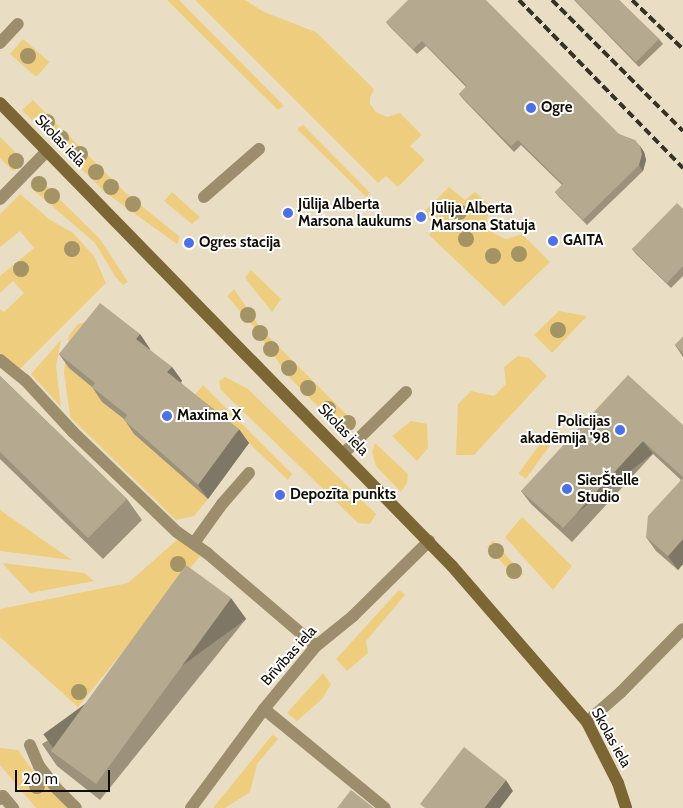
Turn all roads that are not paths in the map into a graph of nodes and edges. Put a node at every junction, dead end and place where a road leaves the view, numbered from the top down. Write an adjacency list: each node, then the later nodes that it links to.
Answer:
1 (18, 24): 2 (street)
2 (0, 43)
3 (0, 103): 5 (main road, Skolas iela)
4 (259, 148): 6 (street)
5 (47, 151): 7 (street); 10 (main road, Skolas iela)
6 (204, 197)
7 (0, 199)
8 (0, 360): 13 (street)
9 (406, 392): 10 (street)
10 (344, 453): 12 (main road, Skolas iela)
11 (249, 473): 13 (street)
12 (429, 541): 15 (street, Brīvības iela); 17 (main road, Skolas iela)
13 (194, 543): 15 (street)
14 (683, 629): 17 (street)
15 (316, 646): 16 (street, Brīvības iela)
16 (264, 709): 22 (street, Brīvības iela); 23 (street)
17 (587, 722): 24 (main road, Skolas iela)
18 (30, 745): 21 (street)
19 (0, 799): 20 (street)
20 (13, 808)
21 (76, 808)
22 (191, 808)
23 (385, 808)
24 (626, 808)

